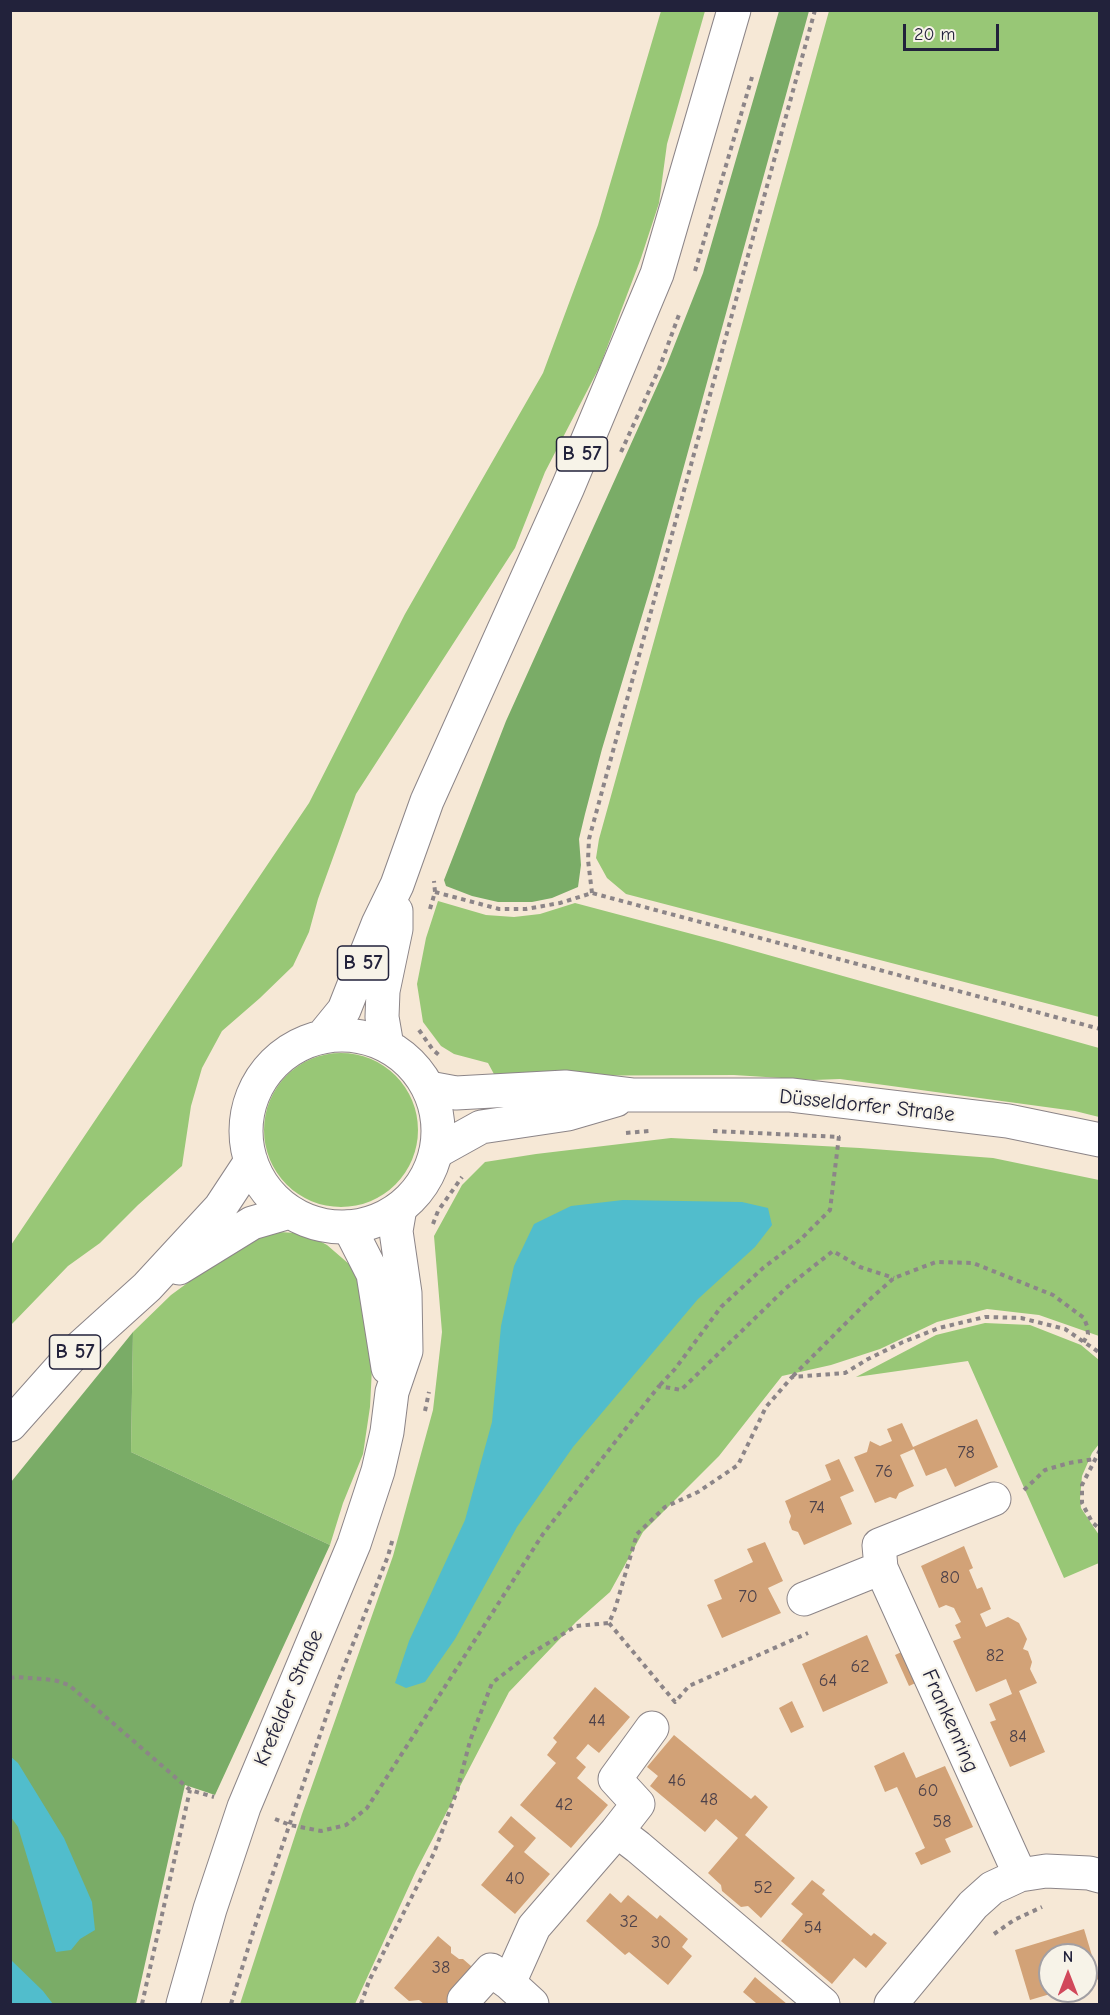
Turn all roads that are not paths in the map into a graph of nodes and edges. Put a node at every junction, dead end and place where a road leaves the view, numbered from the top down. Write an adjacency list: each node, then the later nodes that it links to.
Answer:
1 (734, 10): 2 (main road, B 57)
2 (398, 885): 3 (main road, B 57); 4 (main road, B 57)
3 (322, 1037): 4 (main road); 9 (main road)
4 (387, 1046): 5 (main road)
5 (429, 1089): 6 (main road, Düsseldorfer Straße); 8 (main road)
6 (632, 1095): 7 (main road, Düsseldorfer Straße); 8 (main road, Düsseldorfer Straße)
7 (1100, 1140)
8 (436, 1152): 10 (main road)
9 (251, 1161): 11 (main road); 13 (main road, B 57)
10 (400, 1208): 12 (main road); 14 (main road, Krefelder Straße)
11 (290, 1212): 12 (main road); 13 (main road, B 57)
12 (349, 1227): 14 (main road, Krefelder Straße)
13 (147, 1287): 15 (main road, B 57)
14 (392, 1392): 25 (main road, Krefelder Straße)
15 (10, 1425)
16 (994, 1499): 17 (main road)
17 (881, 1568): 18 (main road); 21 (main road, Frankenring)
18 (804, 1599)
19 (652, 1728): 20 (main road)
20 (617, 1831): 23 (main road); 27 (main road)
21 (1020, 1875): 22 (main road); 28 (main road)
22 (1100, 1876)
23 (509, 1983): 24 (main road); 26 (main road)
24 (464, 2000)
25 (183, 2004)
26 (532, 2004)
27 (823, 2004)
28 (891, 2004)

